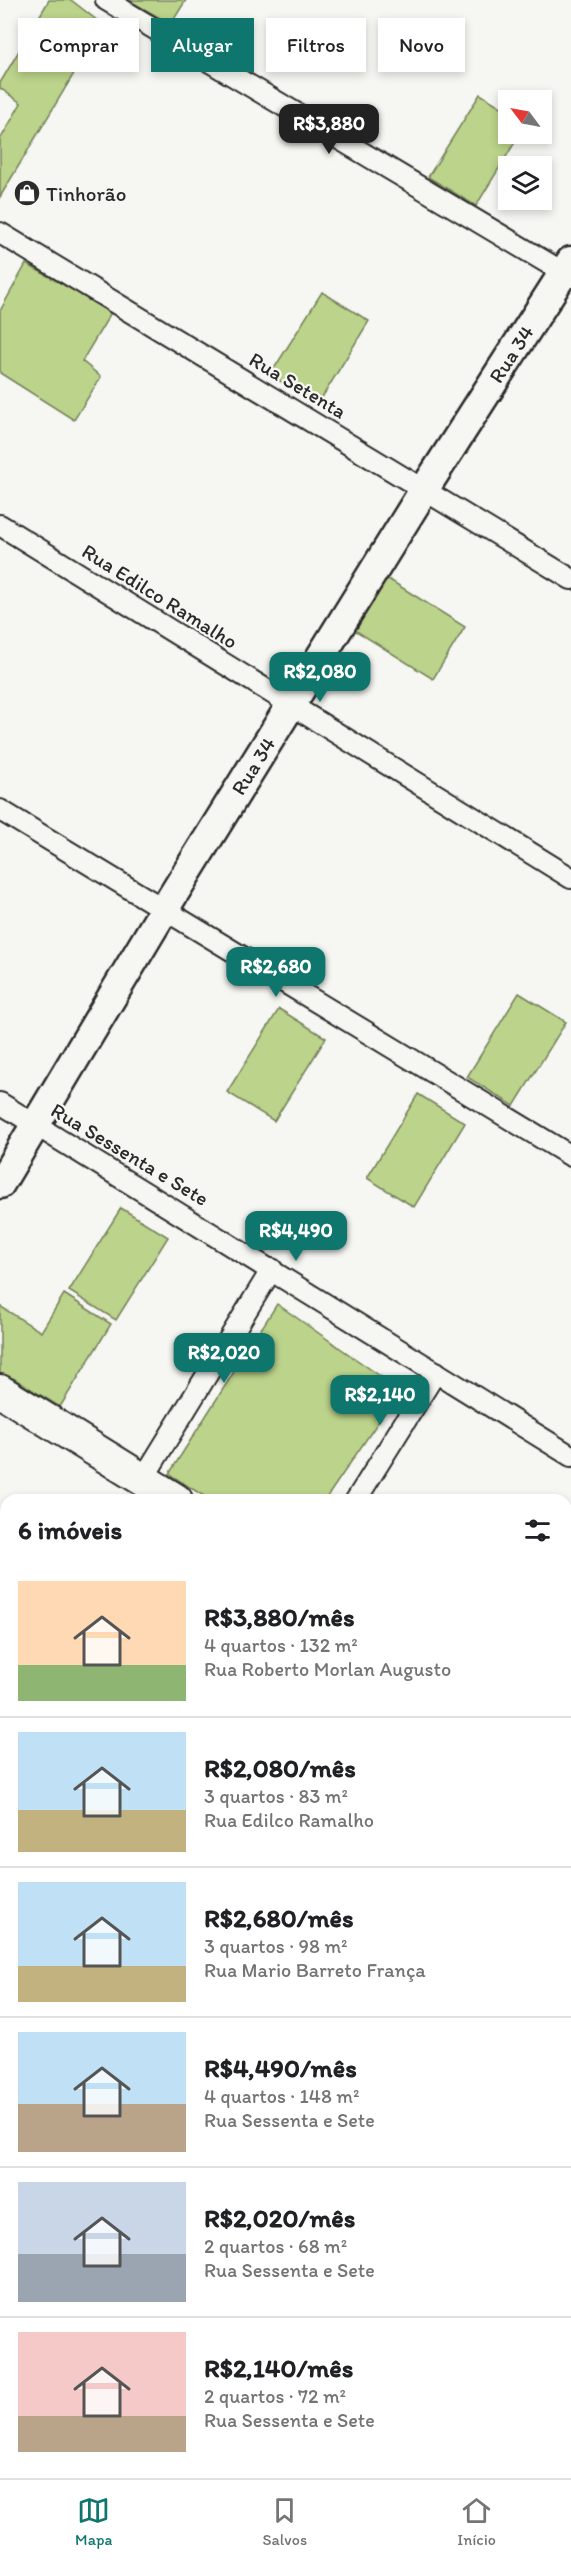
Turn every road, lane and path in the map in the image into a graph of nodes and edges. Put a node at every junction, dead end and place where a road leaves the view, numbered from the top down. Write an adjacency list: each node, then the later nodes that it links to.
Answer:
1 (106, 0): 3 (street)
2 (0, 233): 4 (street, Rua Setenta)
3 (569, 270): 4 (street, Rua 34)
4 (424, 489): 6 (street, Rua Setenta); 7 (street, Rua 34)
5 (0, 525): 7 (street, Rua Edilco Ramalho)
6 (571, 579)
7 (291, 705): 9 (street, Rua Edilco Ramalho); 10 (street, Rua 34)
8 (0, 810): 10 (street)
9 (571, 878)
10 (165, 908): 12 (street, Rua 34); 13 (street)
11 (0, 1103): 12 (street, Rua Sessenta e Sete)
12 (35, 1124): 14 (street, Rua 34); 15 (street, Rua Sessenta e Sete)
13 (571, 1156)
14 (0, 1184)
15 (272, 1269): 16 (street, Rua Sessenta e Sete); 19 (street)
16 (436, 1372): 18 (street, Rua Sessenta e Sete); 21 (street)
17 (0, 1391): 19 (main road)
18 (571, 1456)
19 (143, 1479): 20 (main road)
20 (167, 1494)
21 (360, 1494)

